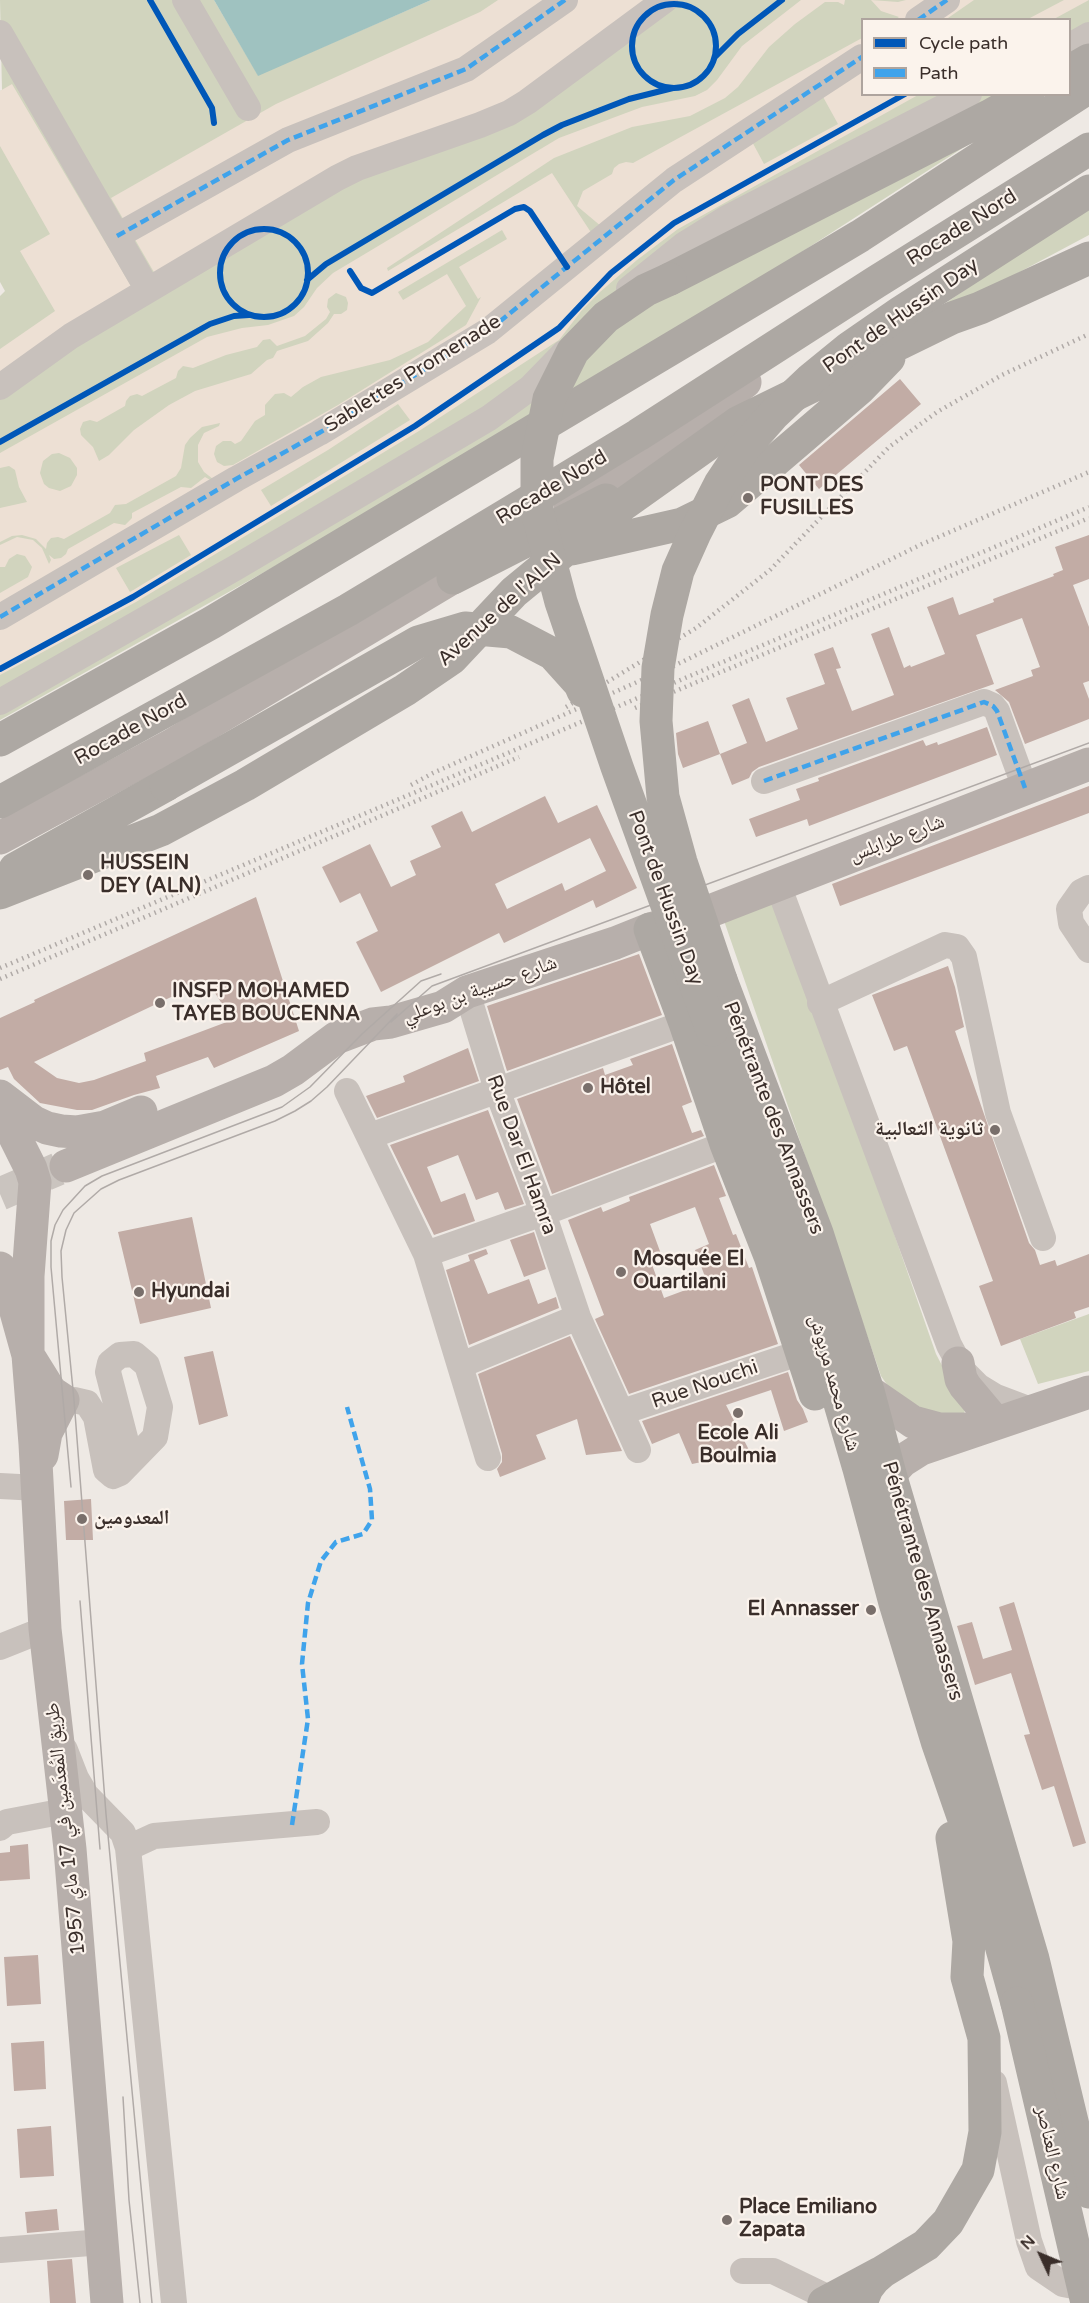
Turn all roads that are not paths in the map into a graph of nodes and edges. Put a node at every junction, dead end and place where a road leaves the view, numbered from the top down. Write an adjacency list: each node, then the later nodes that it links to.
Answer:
1 (185, 0): 15 (street)
2 (565, 0): 18 (street)
3 (665, 0): 22 (street)
4 (947, 0): 5 (street)
5 (921, 18)
6 (0, 33): 18 (street)
7 (1089, 35): 8 (street)
8 (1071, 45)
9 (861, 58): 29 (street, Sablettes Promenade)
10 (1089, 60): 11 (highway)
11 (1071, 70)
12 (1089, 87): 31 (highway)
13 (965, 96): 30 (street)
14 (1024, 96): 33 (highway, bridge)
15 (248, 108)
16 (1089, 149): 21 (highway, Rocade Nord)
17 (1089, 191): 45 (highway, Pont de Hussin Day, bridge)
18 (117, 236): 22 (street)
19 (1089, 245): 23 (street)
20 (1089, 258): 23 (highway, Avenue de l'ALN)
21 (876, 282): 28 (main road); 36 (highway, Rocade Nord)
22 (148, 290): 25 (street)
23 (952, 318): 24 (highway, Avenue de l'ALN)
24 (905, 342): 26 (highway, Avenue de l'ALN); 27 (highway)
25 (0, 387)
26 (739, 423): 27 (highway, Avenue de l'ALN); 28 (highway)
27 (567, 550): 41 (highway, Avenue de l'ALN)
28 (453, 578): 37 (main road)
29 (0, 617)
30 (0, 702)
31 (0, 740)
32 (1089, 764): 35 (main road, شارع طرابلس)
33 (617, 767): 38 (highway, bridge); 48 (highway, Pont de Hussin Day, bridge)
34 (764, 781): 35 (street)
35 (1026, 788): 39 (main road, شارع طرابلس)
36 (0, 802)
37 (0, 838)
38 (0, 878)
39 (778, 885): 42 (main road, شارع طرابلس); 47 (street)
40 (1089, 888): 44 (street)
41 (0, 892)
42 (705, 913): 43 (main road, شارع حسيبة بن بوعلي)
43 (650, 929): 46 (main road, شارع حسيبة بن بوعلي); 48 (highway)
44 (1089, 950)
45 (721, 980): 66 (highway, Pénétrante des Annassers)
46 (467, 992): 49 (main road, شارع حسيبة بن بوعلي); 50 (street, Rue Dar El Hamra)
47 (820, 1003): 58 (street); 64 (street)
48 (699, 1026): 50 (street); 55 (highway); 75 (highway, شارع محمد مربوش)
49 (336, 1038): 52 (main road); 56 (main road, شارع حسيبة بن بوعلي)
50 (497, 1090): 54 (street); 57 (street, Rue Dar El Hamra)
51 (347, 1091): 54 (street)
52 (0, 1096)
53 (0, 1107): 62 (main road)
54 (370, 1136): 59 (street)
55 (726, 1144): 57 (street); 75 (highway)
56 (66, 1166)
57 (543, 1213): 59 (street); 61 (street, Rue Dar El Hamra)
58 (1043, 1238)
59 (426, 1254): 65 (street)
60 (4, 1281): 62 (main road)
61 (578, 1317): 65 (street); 70 (street, Rue Dar El Hamra)
62 (28, 1354): 68 (main road); 76 (main road, طريق المُعدَمين في 17 ماي 1957)
63 (787, 1357): 70 (street, Rue Nouchi)
64 (958, 1363): 69 (street); 71 (main road)
65 (461, 1365): 73 (street)
66 (868, 1391): 71 (main road); 75 (highway, Pénétrante des Annassers)
67 (1089, 1392): 69 (main road)
68 (63, 1400): 74 (street); 76 (main road)
69 (1033, 1411): 71 (main road)
70 (622, 1413): 72 (street, Rue Dar El Hamra)
71 (990, 1425): 75 (main road)
72 (638, 1450)
73 (488, 1458)
74 (130, 1461)
75 (874, 1471): 81 (highway, شارع محمد مربوش); 87 (highway, Pénétrante des Annassers)
76 (38, 1485): 77 (street); 78 (main road, طريق المُعدَمين في 17 ماي 1957)
77 (0, 1486)
78 (45, 1629): 79 (street); 80 (main road, طريق المُعدَمين في 17 ماي 1957)
79 (0, 1647)
80 (56, 1722): 82 (main road, طريق المُعدَمين في 17 ماي 1957); 85 (street)
81 (938, 1741): 86 (highway); 95 (highway, شارع العناصر, bridge)
82 (65, 1811): 84 (street); 88 (main road, طريق المُعدَمين في 17 ماي 1957)
83 (316, 1822): 85 (street)
84 (0, 1828)
85 (128, 1848): 94 (street)
86 (984, 2038): 91 (street); 92 (highway)
87 (1089, 2192)
88 (103, 2242): 89 (street); 93 (main road, طريق المُعدَمين في 17 ماي 1957)
89 (0, 2250)
90 (743, 2271): 92 (street)
91 (1089, 2289)
92 (839, 2302)
93 (107, 2303)
94 (174, 2303)
95 (1088, 2303)

